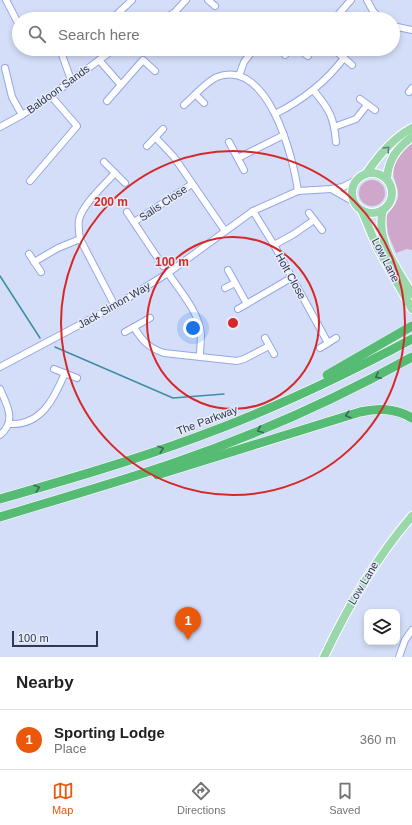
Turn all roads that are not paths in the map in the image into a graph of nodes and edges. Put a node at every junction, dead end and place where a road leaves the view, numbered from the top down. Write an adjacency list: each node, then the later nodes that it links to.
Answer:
1 (6, 0): 8 (street)
2 (132, 0): 9 (street)
3 (186, 0): 10 (street)
4 (208, 0): 7 (street)
5 (351, 0): 11 (street)
6 (367, 0): 12 (street)
7 (215, 6)
8 (12, 12)
9 (119, 12)
10 (175, 12)
11 (340, 12)
12 (373, 12)
13 (400, 27): 14 (street)
14 (412, 30)
15 (62, 56): 25 (street)
16 (104, 56): 20 (street, Baldoon Sands)
17 (249, 56): 24 (street)
18 (342, 56): 19 (street)
19 (344, 58): 21 (street); 27 (street)
20 (99, 60): 25 (street, Baldoon Sands); 26 (street)
21 (352, 65)
22 (5, 68): 37 (street)
23 (155, 71): 26 (street)
24 (239, 76): 28 (street); 36 (street)
25 (71, 80): 29 (street, Baldoon Sands)
26 (121, 85): 31 (street)
27 (314, 91): 36 (street); 39 (street)
28 (196, 95): 32 (street); 33 (street)
29 (51, 96): 37 (street, Baldoon Sands); 55 (street)
30 (360, 99): 34 (street)
31 (107, 100)
32 (204, 103)
33 (184, 105)
34 (367, 105): 35 (street); 39 (street)
35 (375, 110)
36 (275, 114): 42 (street)
37 (22, 116): 38 (street, Baldoon Sands)
38 (0, 127)
39 (334, 127): 46 (street)
40 (412, 128): 52 (main road, one-way to 40)
41 (163, 129): 44 (street)
42 (284, 135): 48 (street); 59 (street)
43 (412, 137): 53 (main road)
44 (156, 138): 47 (street); 57 (street)
45 (229, 142): 48 (street)
46 (336, 142)
47 (147, 146)
48 (238, 158): 50 (street)
49 (104, 162): 51 (street)
50 (244, 170)
51 (115, 173): 56 (street); 70 (street)
52 (366, 174): 53 (main road); 54 (main road)
53 (387, 179): 61 (main road)
54 (356, 180): 58 (street, Jack Simon Way); 60 (main road)
55 (30, 181)
56 (125, 183)
57 (192, 184): 67 (street, Salis Close); 69 (street)
58 (331, 189): 59 (street, Jack Simon Way); 60 (street)
59 (298, 191): 62 (street, Jack Simon Way)
60 (354, 202): 63 (main road)
61 (383, 210): 63 (main road); 79 (main road, Low Lane)
62 (253, 211): 69 (street, Jack Simon Way); 71 (street, Holt Close)
63 (362, 211): 79 (main road, Low Lane)
64 (127, 212): 67 (street, Salis Close)
65 (310, 213): 66 (street)
66 (314, 220): 68 (street); 71 (street)
67 (134, 222): 74 (street, Salis Close)
68 (322, 230)
69 (226, 231): 77 (street, Jack Simon Way)
70 (80, 239): 73 (street); 84 (street)
71 (274, 245): 78 (street, Holt Close)
72 (29, 254): 73 (street)
73 (34, 262): 76 (street)
74 (163, 266)
75 (228, 270): 80 (street)
76 (41, 272)
77 (168, 273): 84 (street, Jack Simon Way); 98 (street)
78 (291, 278): 83 (street); 94 (street, Holt Close)
79 (401, 282): 82 (main road, Low Lane); 85 (main road, Low Lane)
80 (235, 283): 81 (street); 83 (street)
81 (226, 288)
82 (412, 294)
83 (247, 304): 86 (street)
84 (115, 306): 100 (street, Jack Simon Way)
85 (412, 309)
86 (238, 310)
87 (150, 318): 89 (street)
88 (412, 326): 106 (highway)
89 (134, 327): 90 (street); 98 (street)
90 (125, 332)
91 (264, 338): 95 (street)
92 (336, 338): 94 (street)
93 (412, 339): 106 (highway, The Parkway)
94 (328, 343): 96 (street)
95 (269, 346): 97 (street); 98 (street)
96 (320, 348)
97 (274, 354)
98 (200, 356)
99 (412, 357): 110 (highway, one-way to 110)
100 (0, 367)
101 (54, 370): 102 (street)
102 (65, 373): 103 (street); 107 (street)
103 (77, 378)
104 (0, 388): 107 (street)
105 (412, 418): 110 (highway, one-way to 110)
106 (237, 422): 109 (highway, The Parkway, one-way to 106)
107 (9, 424): 108 (street)
108 (0, 435)
109 (0, 499)
110 (46, 503): 112 (highway)
111 (412, 516): 114 (main road, Low Lane)
112 (0, 517)
113 (412, 630): 115 (street)
114 (324, 657)
115 (399, 657)

